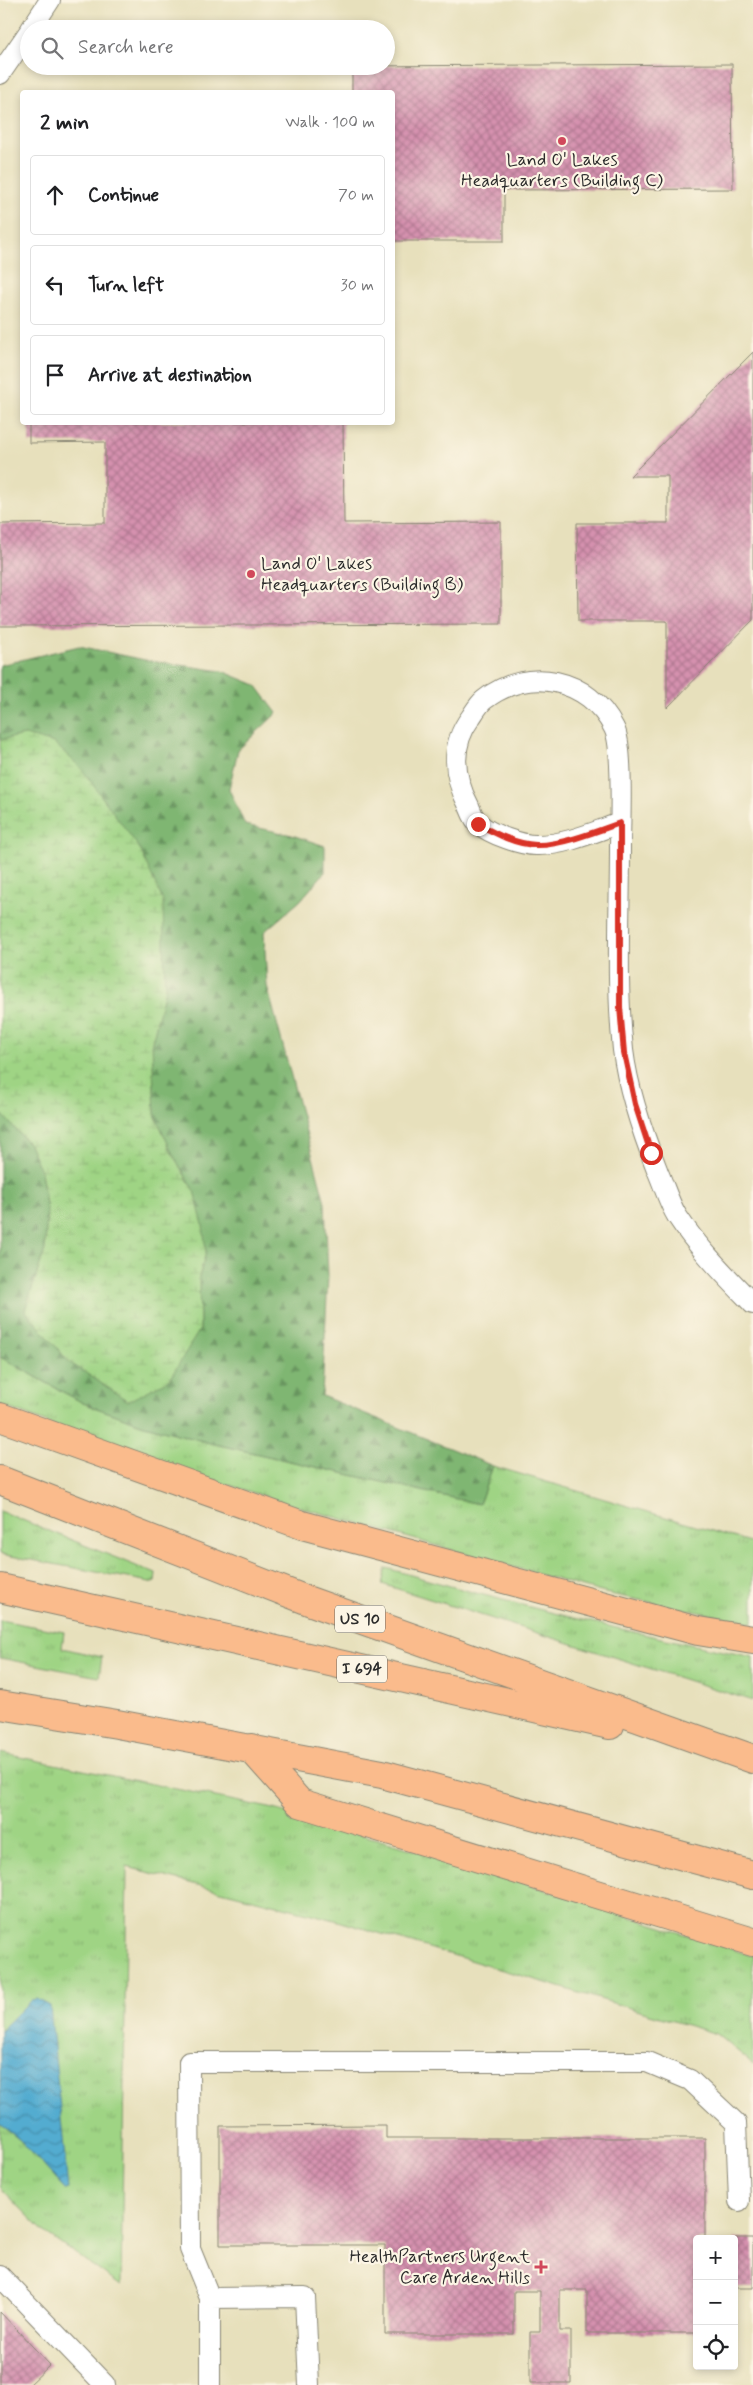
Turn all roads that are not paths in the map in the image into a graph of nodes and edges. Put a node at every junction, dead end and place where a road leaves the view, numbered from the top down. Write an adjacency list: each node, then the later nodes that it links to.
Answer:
1 (50, 0): 2 (lane)
2 (37, 20)
3 (20, 45): 4 (lane)
4 (0, 74)
5 (620, 823): 5 (lane); 6 (lane)
6 (753, 1304)
7 (0, 1417): 10 (highway)
8 (0, 1480): 13 (highway, US 10)
9 (0, 1588): 13 (highway, I 694)
10 (753, 1640)
11 (0, 1705): 12 (highway)
12 (251, 1748): 15 (highway); 16 (highway)
13 (724, 1750): 14 (highway, I 694)
14 (753, 1759)
15 (753, 1875)
16 (753, 1942)
17 (739, 2201): 19 (lane)
18 (0, 2276): 20 (lane)
19 (210, 2298): 21 (lane); 22 (lane)
20 (105, 2385)
21 (210, 2385)
22 (309, 2385)

